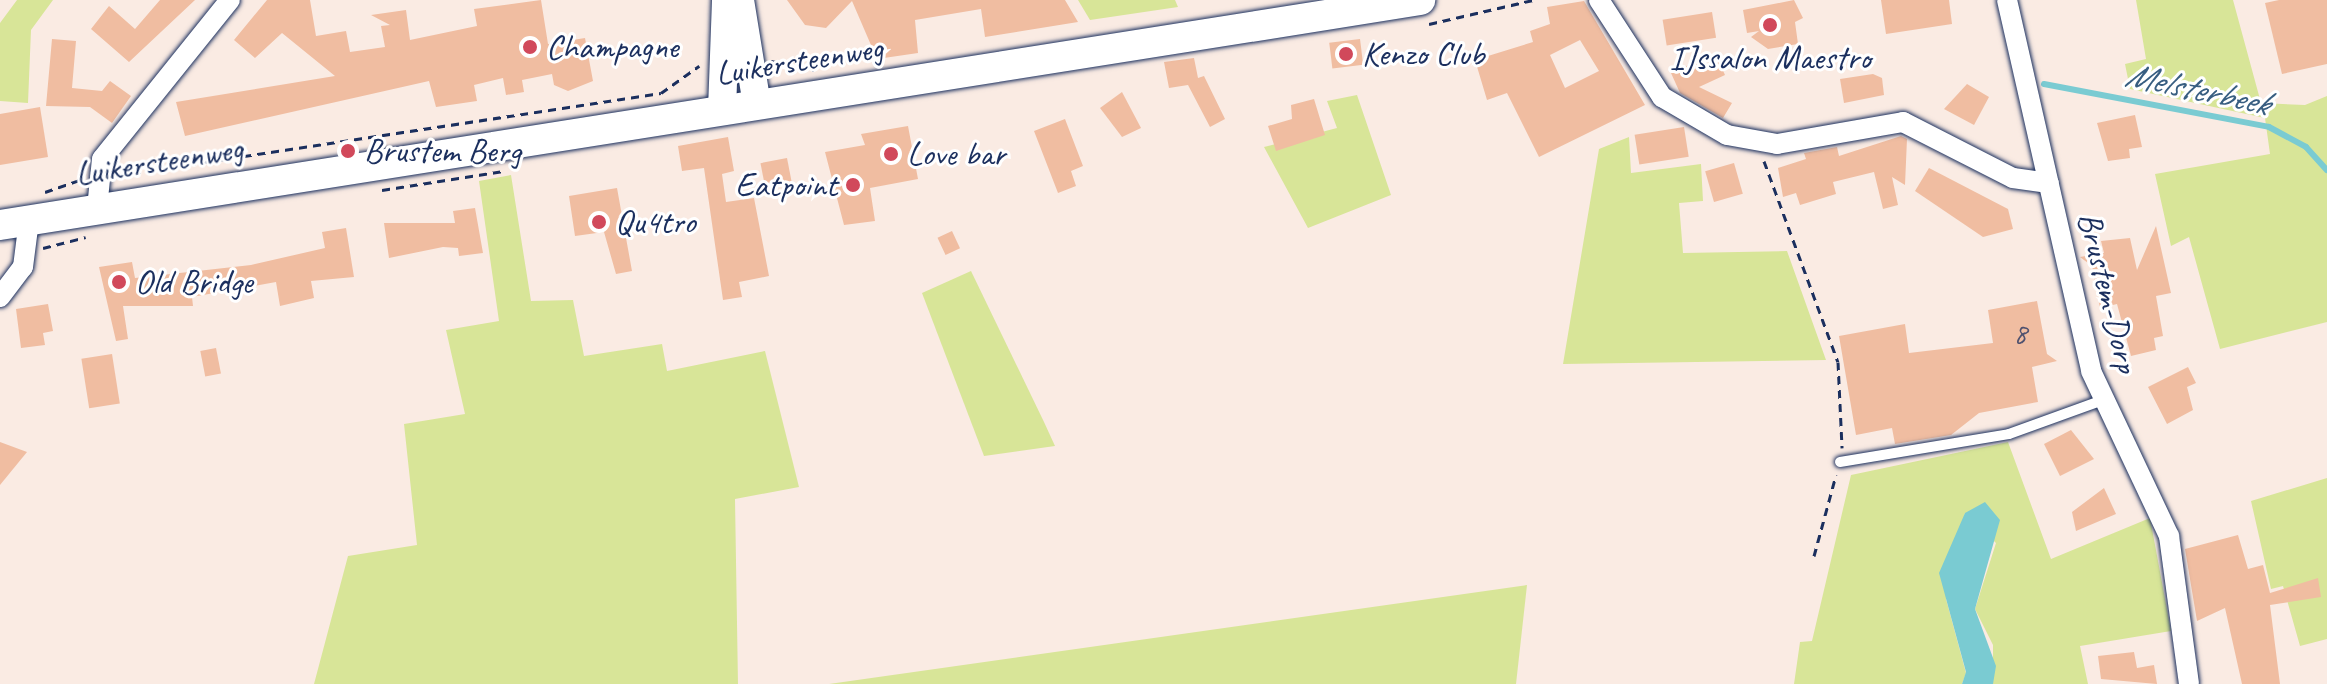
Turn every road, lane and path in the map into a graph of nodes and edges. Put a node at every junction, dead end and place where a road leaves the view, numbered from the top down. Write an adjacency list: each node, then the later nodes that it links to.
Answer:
1 (230, 0): 11 (street)
2 (726, 0): 9 (main road)
3 (740, 0): 8 (main road)
4 (1420, 0): 8 (main road, Luikersteenweg)
5 (1599, 0): 10 (street)
6 (2007, 0): 12 (street, Brustem-Dorp)
7 (691, 74): 11 (path, Luikersteenweg)
8 (757, 105): 9 (main road, Luikersteenweg)
9 (722, 110): 13 (main road, Luikersteenweg)
10 (1760, 144): 12 (street); 17 (path)
11 (97, 178): 13 (street); 14 (path, Luikersteenweg)
12 (2049, 183): 16 (street, Brustem-Dorp)
13 (97, 209): 14 (main road, Luikersteenweg)
14 (22, 213): 15 (street)
15 (0, 297)
16 (2103, 400): 17 (lane); 19 (street, Brustem-Dorp)
17 (1840, 462): 18 (path)
18 (1814, 556)
19 (2189, 684)

